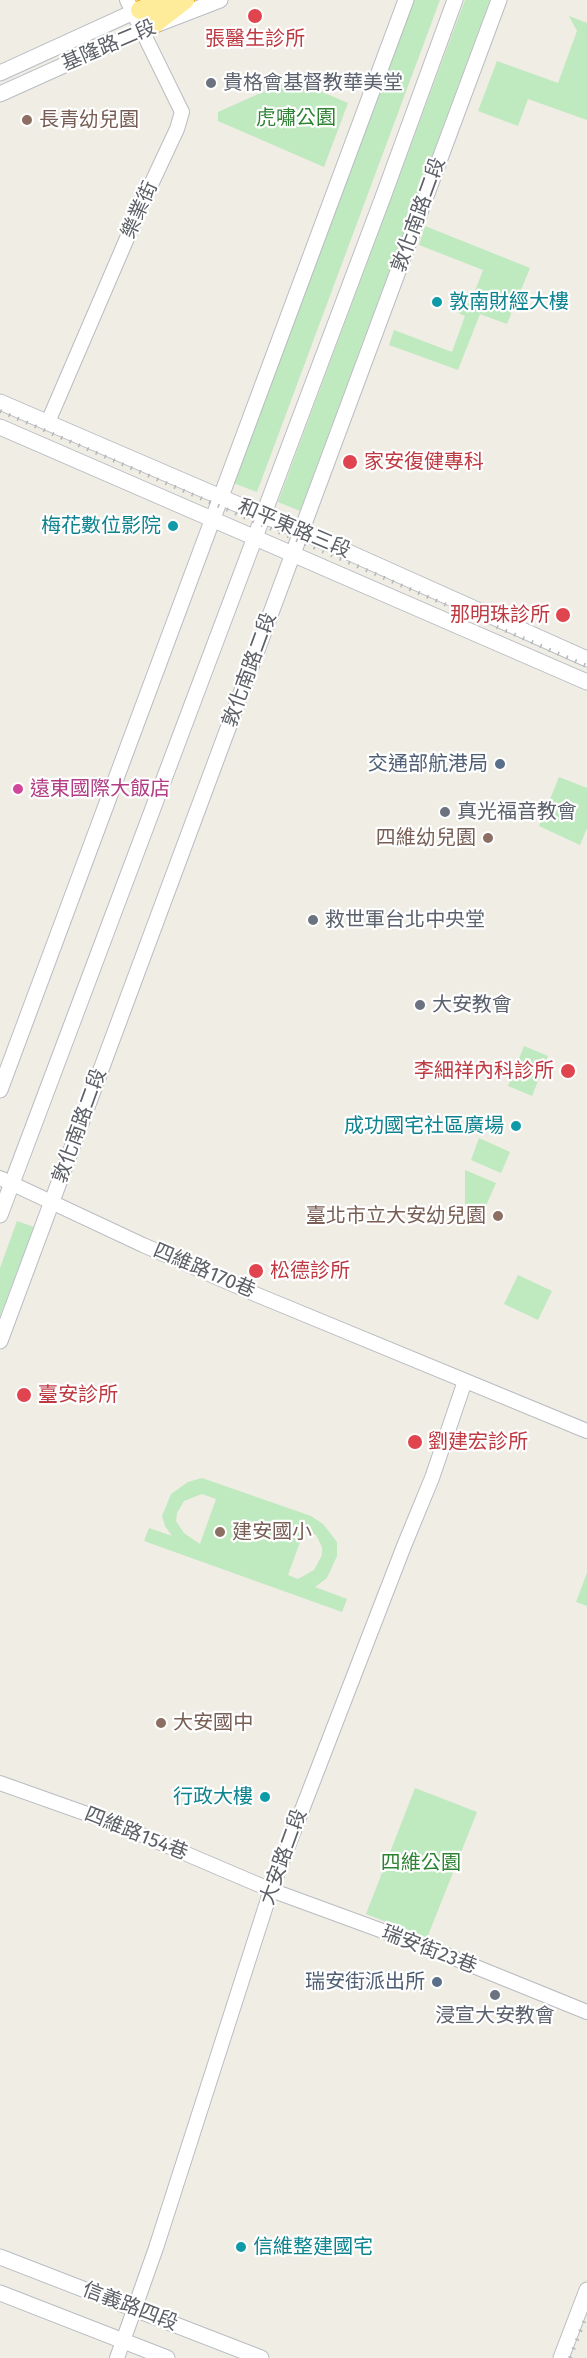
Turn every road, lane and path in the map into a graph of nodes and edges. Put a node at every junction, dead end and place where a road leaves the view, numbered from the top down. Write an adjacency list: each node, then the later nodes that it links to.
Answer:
1 (156, 0): 7 (main road, 基隆路二段)
2 (183, 0): 7 (highway); 8 (highway)
3 (220, 0): 8 (main road, 基隆路二段)
4 (406, 0): 14 (main road)
5 (455, 0): 15 (main road, 敦化南路二段)
6 (499, 0): 17 (main road, 敦化南路二段)
7 (134, 7): 8 (street, 樂業街); 9 (main road, 基隆路二段)
8 (146, 28): 10 (main road, 基隆路二段); 12 (street, 樂業街)
9 (0, 73)
10 (0, 94)
11 (0, 402): 12 (main road, 和平東路三段)
12 (48, 422): 14 (main road, 和平東路三段)
13 (0, 427): 16 (main road, 和平東路三段)
14 (222, 498): 15 (main road, 和平東路三段); 16 (main road)
15 (263, 516): 17 (main road, 和平東路三段); 18 (main road, 敦化南路二段)
16 (213, 519): 18 (main road, 和平東路三段); 22 (main road)
17 (302, 532): 19 (main road, 敦化南路二段); 20 (main road, 和平東路三段)
18 (255, 537): 19 (main road, 和平東路三段); 23 (main road, 敦化南路二段)
19 (294, 554): 21 (main road, 和平東路三段); 24 (main road, 敦化南路二段)
20 (587, 659)
21 (587, 682)
22 (0, 1090)
23 (6, 1181): 24 (street, 四維路170巷); 25 (main road, 敦化南路二段)
24 (52, 1202): 26 (main road, 敦化南路二段); 27 (street, 四維路170巷)
25 (0, 1215)
26 (0, 1341)
27 (465, 1381): 28 (street, 四維路170巷); 30 (street, 大安路二段)
28 (587, 1431)
29 (0, 1783): 30 (street, 四維路154巷)
30 (271, 1890): 31 (street, 瑞安街23巷); 35 (street, 大安路二段)
31 (587, 2012)
32 (0, 2257): 35 (main road, 信義路四段)
33 (587, 2290): 40 (main road)
34 (0, 2293): 36 (main road, 信義路四段)
35 (135, 2309): 36 (street, 大安路二段); 39 (main road, 信義路四段)
36 (123, 2341): 37 (street, 大安路二段); 38 (main road, 信義路四段)
37 (117, 2358)
38 (167, 2358)
39 (261, 2358)
40 (561, 2358)

